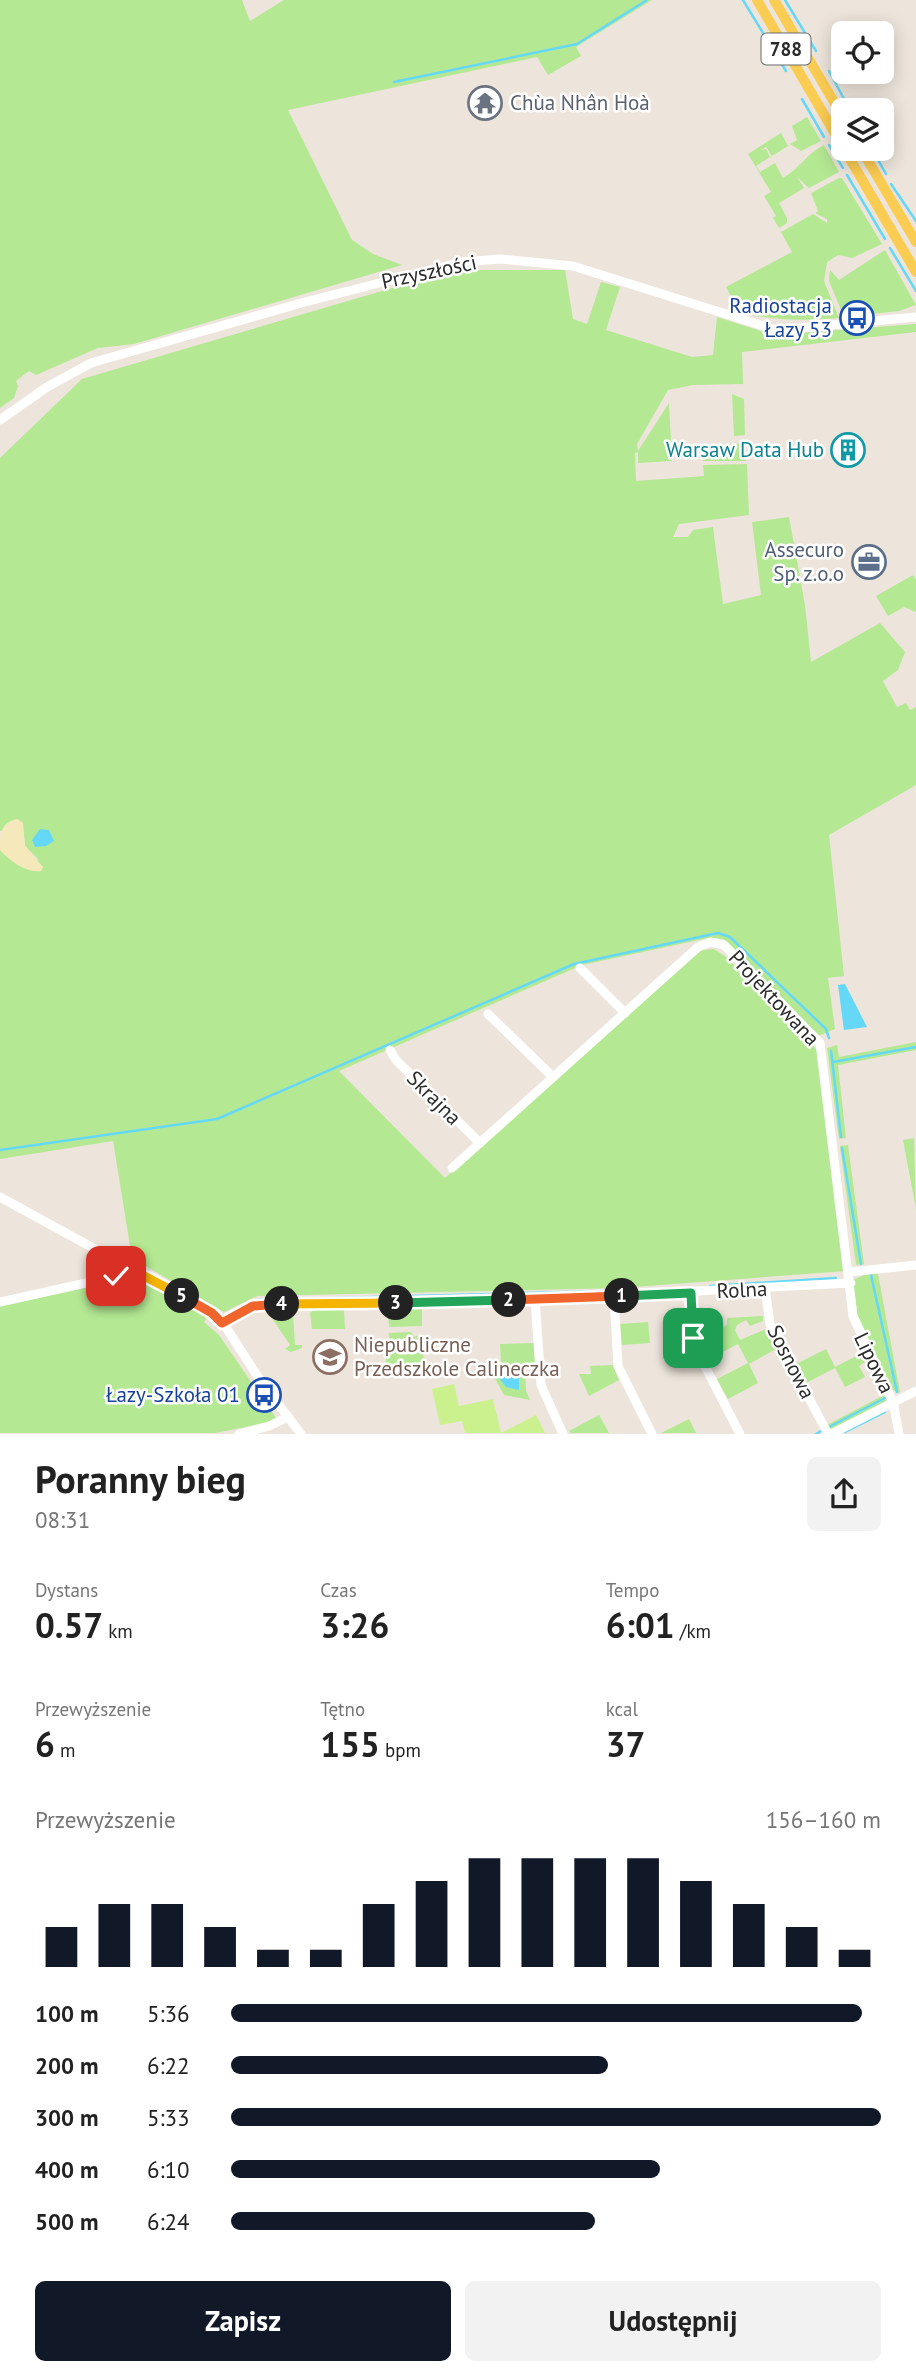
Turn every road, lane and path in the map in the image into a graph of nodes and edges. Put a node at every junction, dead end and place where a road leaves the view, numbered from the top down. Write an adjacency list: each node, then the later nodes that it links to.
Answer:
1 (757, 0): 6 (main road, 788)
2 (774, 0): 3 (main road, 788)
3 (832, 98)
4 (868, 161): 5 (main road)
5 (916, 242)
6 (916, 272)
7 (916, 317): 8 (street, Przyszłości)
8 (0, 420)
9 (580, 968): 10 (street)
10 (625, 1013): 13 (street, Projektowana); 19 (street, Projektowana)
11 (488, 1014): 13 (street)
12 (390, 1050): 14 (street, Skrajna)
13 (552, 1077): 14 (street, Projektowana)
14 (480, 1143): 15 (street, Projektowana)
15 (452, 1168)
16 (0, 1197): 18 (street)
17 (916, 1265): 19 (street)
18 (131, 1269): 25 (street); 26 (street)
19 (850, 1272): 20 (street, Projektowana)
20 (851, 1283): 21 (street, Rolna); 28 (street, Lipowa)
21 (765, 1288): 22 (street, Rolna); 35 (street, Sosnowa)
22 (691, 1293): 23 (street, Rolna); 34 (street)
23 (614, 1297): 24 (street, Rolna); 33 (street)
24 (535, 1299): 26 (street, Rolna); 32 (street)
25 (0, 1301)
26 (222, 1323): 29 (street)
27 (916, 1391): 28 (street)
28 (893, 1402): 35 (street); 36 (street, Lipowa)
29 (288, 1417): 30 (street); 31 (street)
30 (239, 1433)
31 (301, 1433)
32 (563, 1433)
33 (652, 1433)
34 (740, 1433)
35 (829, 1433)
36 (899, 1433)

